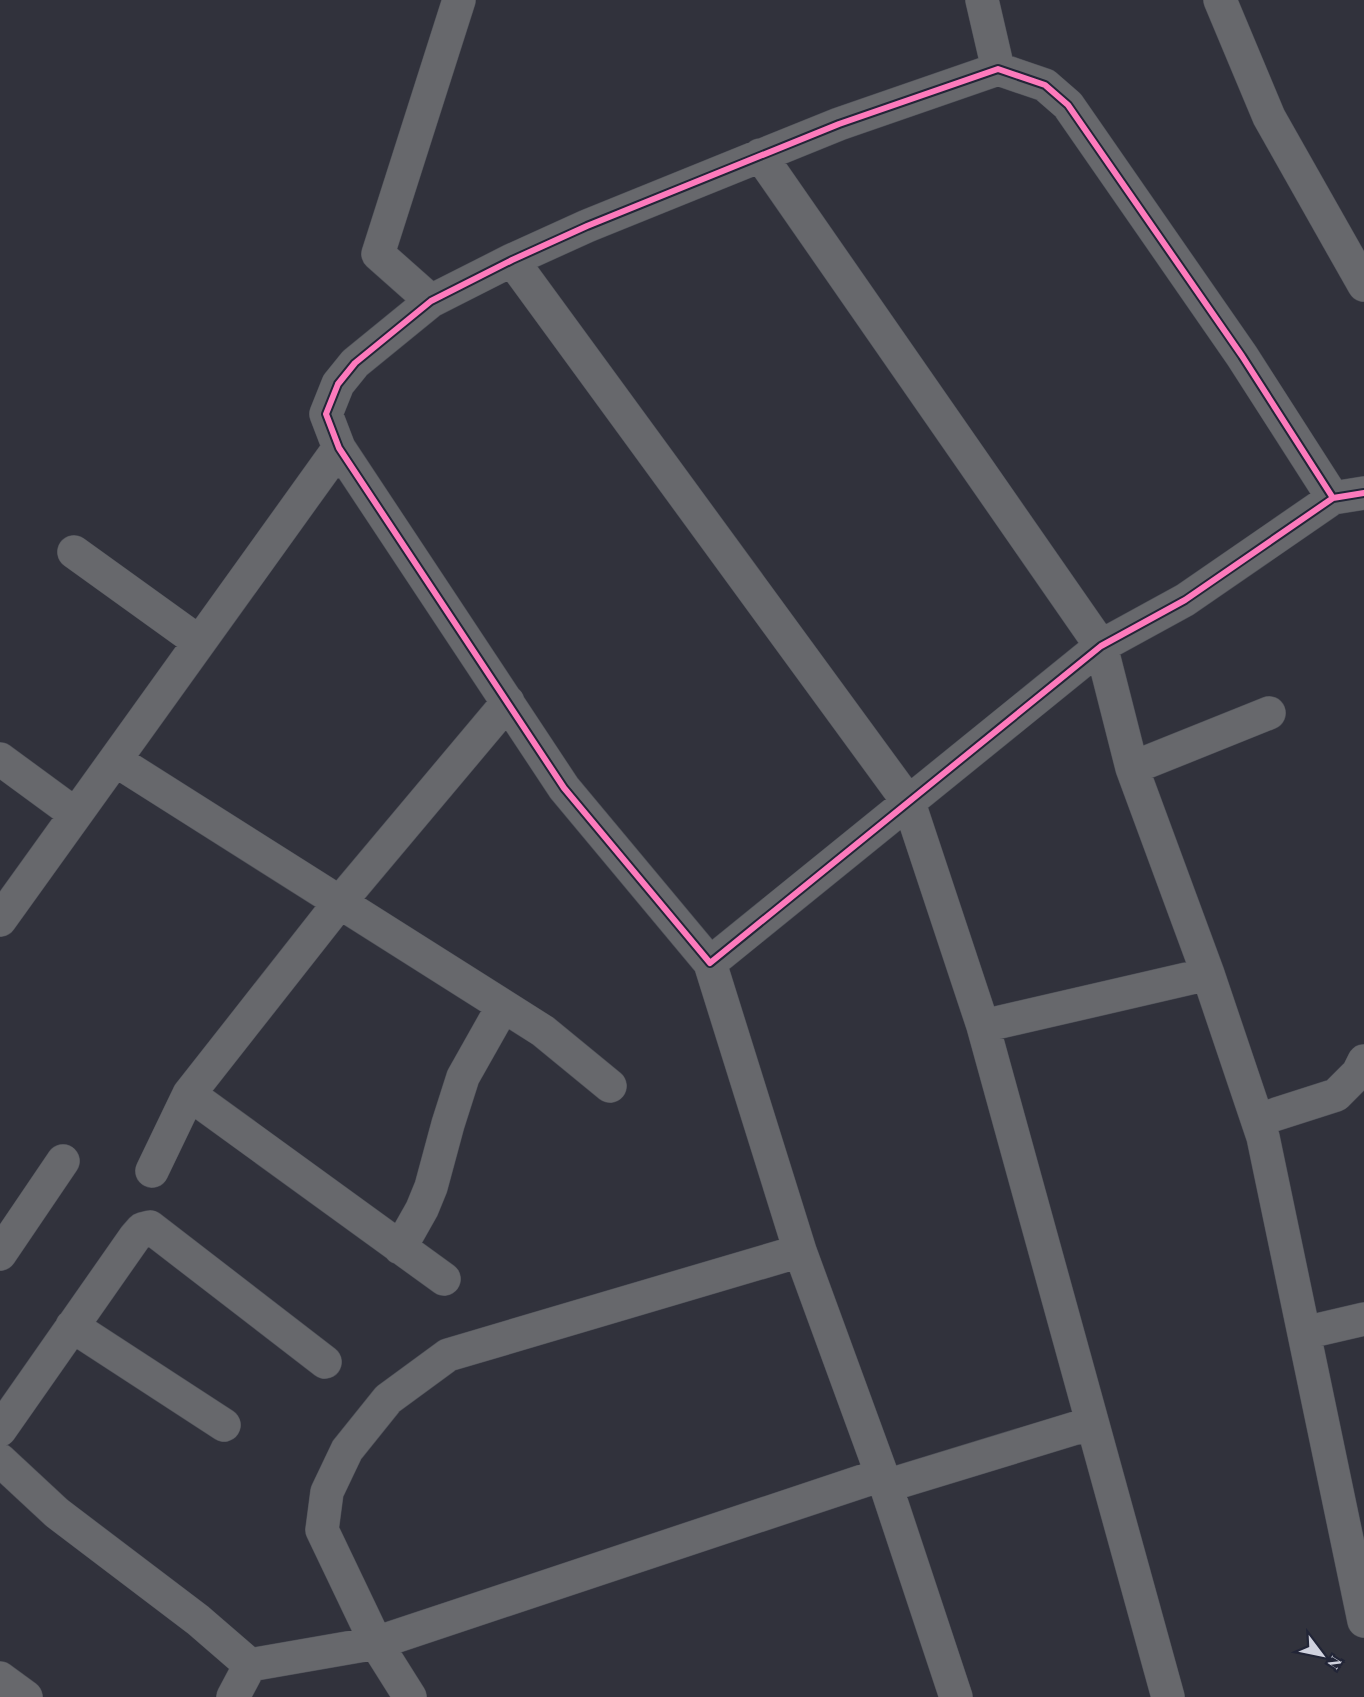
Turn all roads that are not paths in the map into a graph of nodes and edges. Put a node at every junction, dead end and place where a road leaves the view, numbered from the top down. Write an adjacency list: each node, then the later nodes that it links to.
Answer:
1 (459, 0): 8 (street)
2 (982, 0): 4 (street)
3 (1220, 0): 7 (street)
4 (998, 69): 5 (street); 10 (street)
5 (760, 155): 6 (street); 13 (street)
6 (512, 260): 8 (street); 19 (street)
7 (1364, 285)
8 (431, 301): 9 (street)
9 (339, 448): 12 (street); 14 (street)
10 (1348, 495): 13 (street)
11 (74, 552): 12 (street)
12 (198, 642): 17 (street)
13 (1101, 646): 18 (street); 19 (street)
14 (508, 702): 21 (street); 23 (street)
15 (1269, 713): 18 (street)
16 (0, 759): 20 (street)
17 (115, 760): 20 (street); 21 (street)
18 (1132, 768): 24 (street)
19 (909, 803): 23 (street); 26 (street)
20 (75, 814): 22 (street)
21 (340, 902): 25 (street); 29 (street)
22 (0, 920)
23 (710, 963): 34 (street)
24 (1208, 974): 26 (street); 30 (street)
25 (503, 1006): 28 (street); 33 (street)
26 (982, 1026): 41 (street)
27 (1364, 1061): 30 (street)
28 (610, 1086)
29 (189, 1094): 32 (street); 33 (street)
30 (1258, 1120): 39 (street)
31 (63, 1161): 35 (street)
32 (152, 1171)
33 (400, 1248): 36 (street)
34 (800, 1251): 45 (street); 48 (street)
35 (0, 1254)
36 (444, 1279)
37 (1364, 1319): 39 (street)
38 (72, 1326): 40 (street); 42 (street); 43 (street)
39 (1304, 1333): 46 (street)
40 (325, 1362)
41 (1092, 1423): 45 (street); 55 (street)
42 (224, 1425)
43 (0, 1430)
44 (0, 1460): 49 (street)
45 (884, 1481): 48 (street); 54 (street)
46 (1358, 1563): 47 (street)
47 (1364, 1621)
48 (376, 1643): 49 (street); 53 (street)
49 (250, 1665): 52 (street)
50 (0, 1678): 51 (street)
51 (26, 1697)
52 (233, 1697)
53 (410, 1697)
54 (956, 1697)
55 (1168, 1697)

